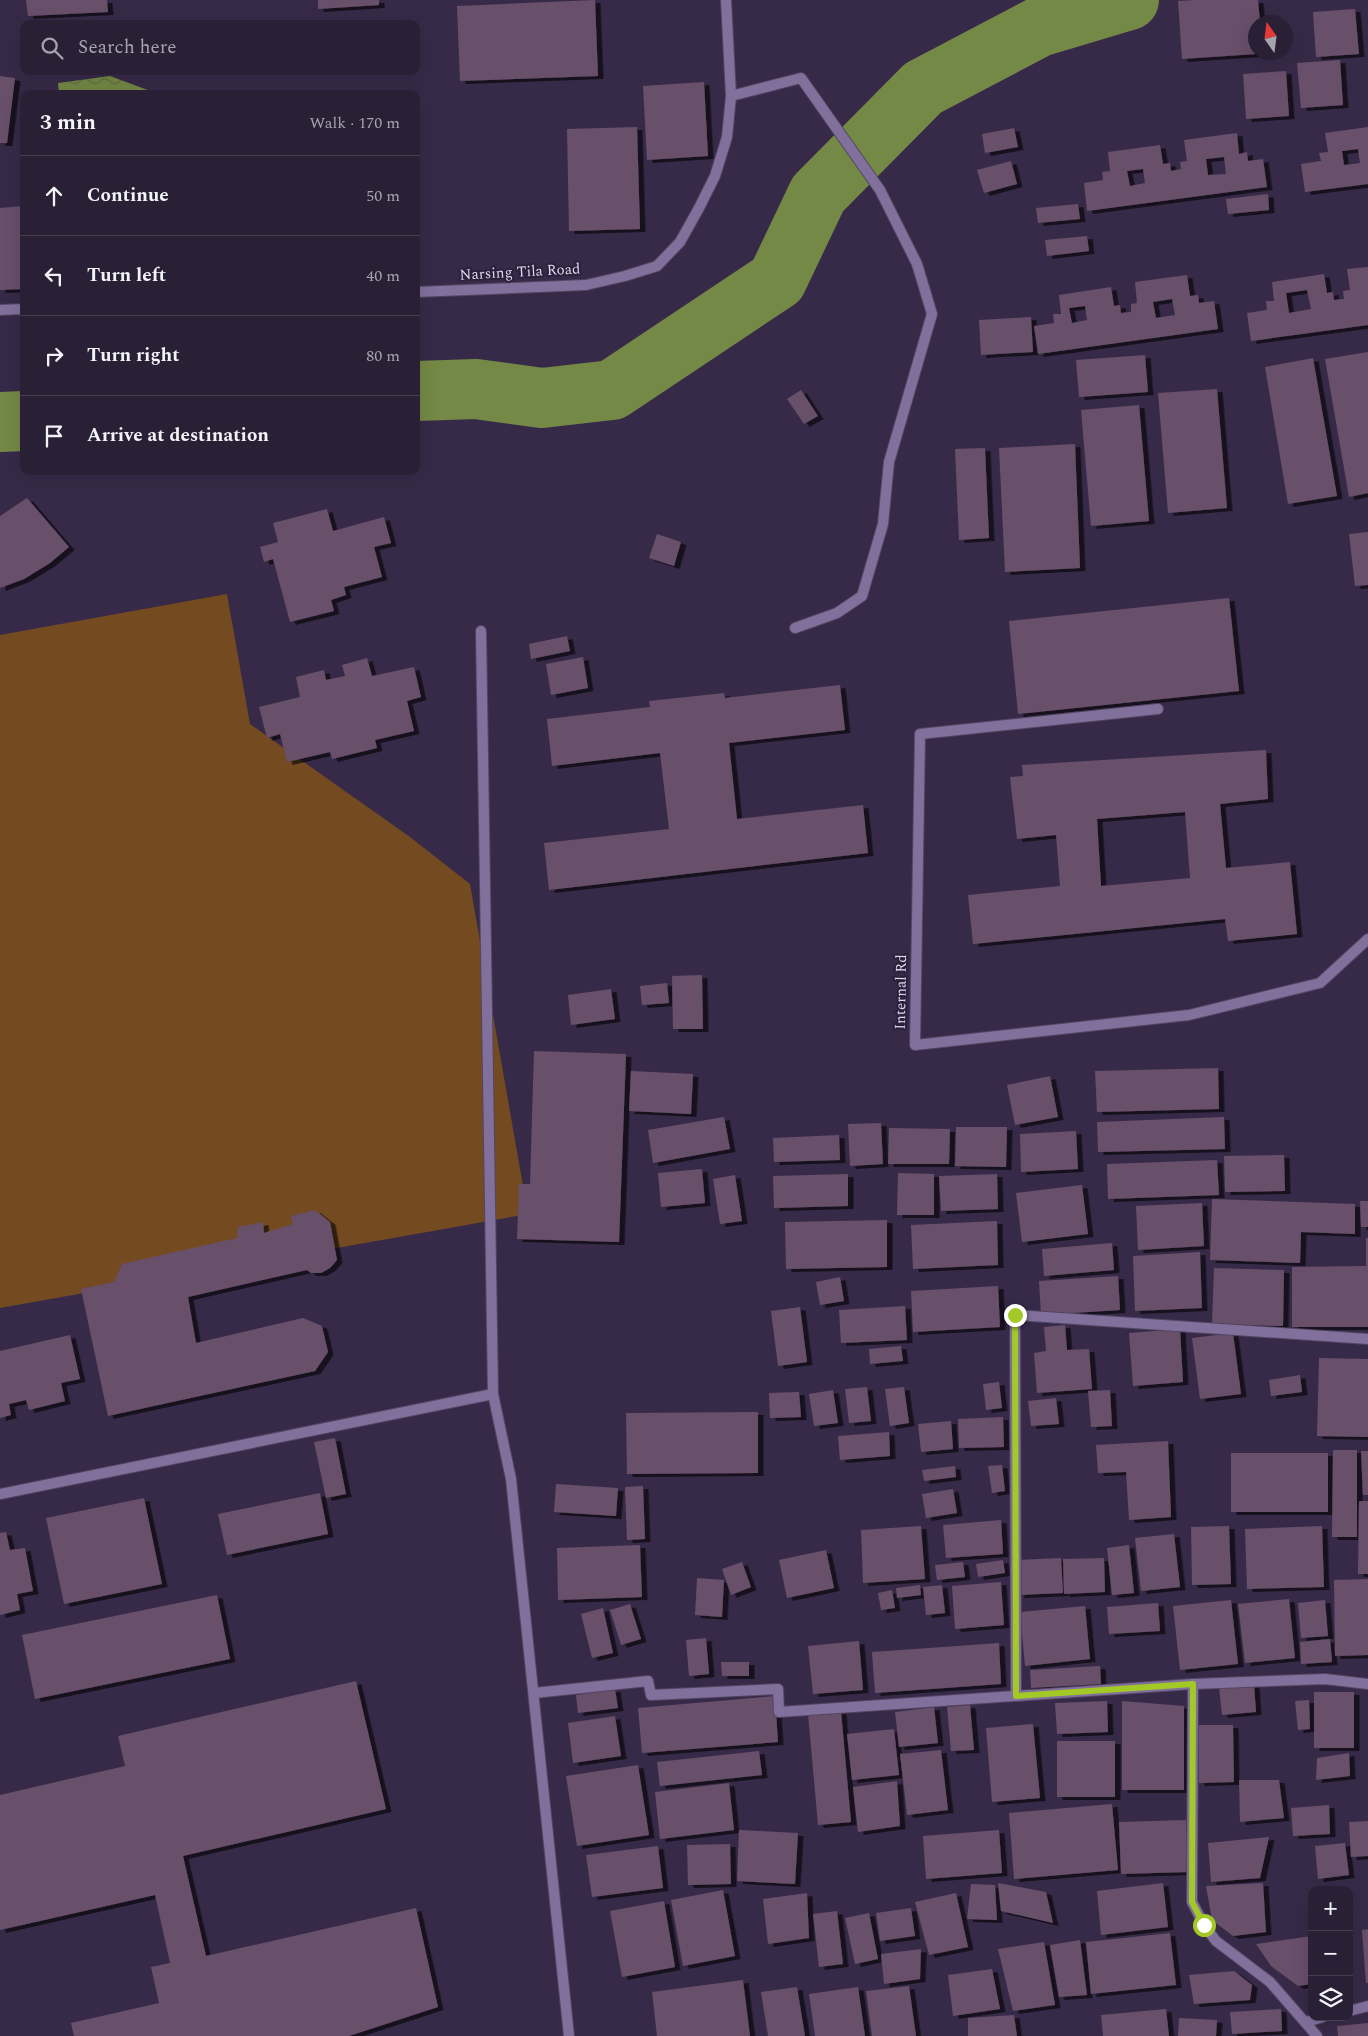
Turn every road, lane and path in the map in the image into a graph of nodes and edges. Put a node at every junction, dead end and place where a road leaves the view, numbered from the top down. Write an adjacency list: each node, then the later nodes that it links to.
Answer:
1 (726, 0): 2 (street, Narsing Tila Road)
2 (731, 96): 3 (street, Narsing Tila Road); 6 (street)
3 (420, 292)
4 (20, 309): 5 (street)
5 (0, 310)
6 (795, 628)
7 (481, 631): 11 (street)
8 (1158, 709): 9 (street, Internal Rd)
9 (1368, 940)
10 (1368, 1339): 16 (street)
11 (493, 1394): 12 (street); 15 (street)
12 (0, 1494)
13 (1193, 1684): 14 (street); 16 (street); 20 (street)
14 (1368, 1684)
15 (534, 1693): 16 (street); 21 (street)
16 (1016, 1696)
17 (1368, 2006): 18 (street)
18 (1353, 2010)
19 (1309, 2021): 20 (street)
20 (1306, 2022): 22 (street)
21 (569, 2036)
22 (1317, 2036)

